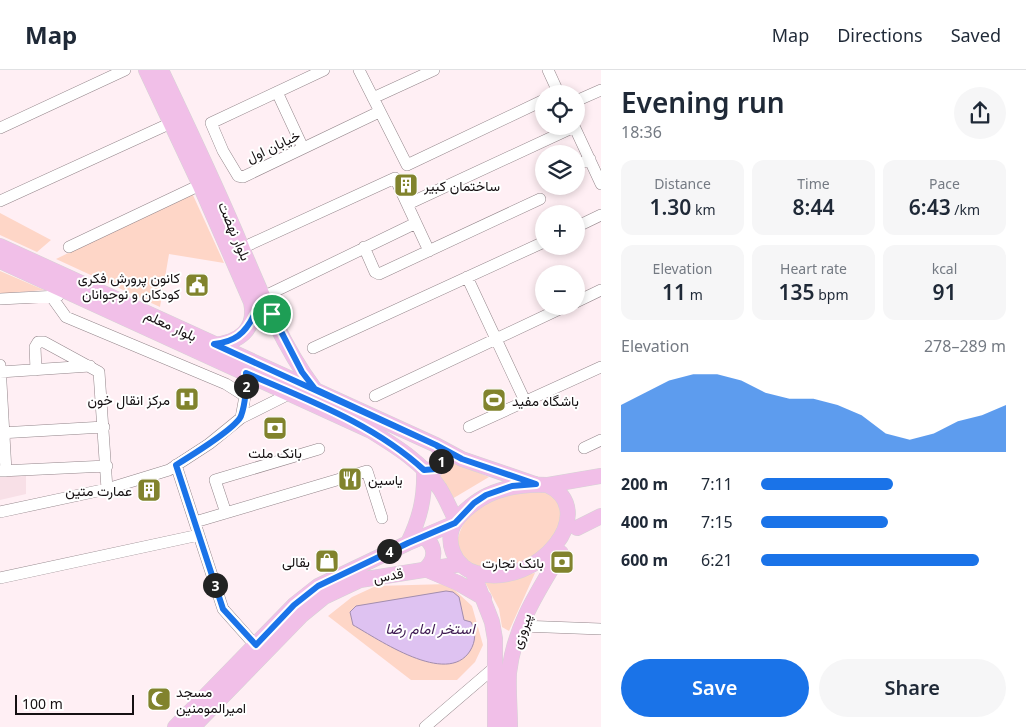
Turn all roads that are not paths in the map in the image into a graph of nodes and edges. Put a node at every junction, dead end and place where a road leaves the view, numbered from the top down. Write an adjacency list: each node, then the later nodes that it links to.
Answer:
1 (125, 70): 16 (street)
2 (146, 70): 15 (main road, بلوار نهضت)
3 (161, 70): 21 (main road, بلوار نهضت)
4 (324, 70): 10 (street, خیابان اول)
5 (359, 70): 12 (street)
6 (434, 70): 12 (street)
7 (548, 70): 8 (street)
8 (555, 85)
9 (601, 90): 11 (street)
10 (277, 92): 19 (street); 20 (street, خیابان اول)
11 (585, 97)
12 (373, 98): 14 (street)
13 (535, 104): 14 (street)
14 (379, 112): 19 (street, خیابان اول)
15 (171, 123): 24 (main road, بلوار نهضت); 26 (street)
16 (0, 128)
17 (555, 135): 27 (street)
18 (579, 135): 22 (street)
19 (303, 148): 20 (street, خیابان اول)
20 (223, 151): 21 (street)
21 (203, 160): 35 (main road, بلوار نهضت)
22 (595, 165): 23 (street)
23 (601, 184)
24 (200, 185): 33 (street); 46 (main road, بلوار نهضت)
25 (540, 199): 36 (street)
26 (0, 201)
27 (408, 204): 30 (street); 35 (street)
28 (601, 215): 29 (street)
29 (585, 222)
30 (416, 223): 34 (street); 36 (street)
31 (0, 246): 49 (main road, بلوار معلم)
32 (535, 246): 38 (street)
33 (69, 247)
34 (364, 247): 36 (street); 42 (street)
35 (242, 248): 42 (main road, بلوار نهضت)
36 (429, 251)
37 (0, 261): 40 (main road, بلوار معلم)
38 (467, 277): 48 (street); 50 (street)
39 (601, 290): 43 (street)
40 (74, 295): 41 (street); 56 (main road, بلوار معلم)
41 (51, 296): 44 (street); 59 (street)
42 (264, 297): 45 (main road, بلوار نهضت)
43 (585, 298)
44 (0, 299)
45 (272, 314): 46 (main road); 57 (main road, بلوار نهضت)
46 (254, 315): 49 (main road)
47 (547, 315): 48 (street)
48 (496, 339): 60 (street); 61 (street)
49 (214, 344): 57 (main road, بلوار معلم)
50 (313, 348)
51 (0, 365): 55 (street)
52 (90, 366): 54 (street); 54 (street); 63 (street)
53 (601, 367): 61 (street)
54 (36, 370): 55 (street)
55 (0, 372): 65 (street)
56 (246, 373): 58 (main road, بلوار معلم); 59 (street)
57 (315, 389): 67 (main road, بلوار معلم)
58 (291, 393): 62 (street); 72 (main road, بلوار معلم)
59 (246, 396): 62 (street)
60 (374, 396)
61 (525, 402): 64 (street)
62 (240, 418): 70 (street)
63 (104, 427): 65 (street); 71 (street)
64 (469, 427)
65 (2, 433): 73 (street)
66 (601, 440): 68 (street)
67 (436, 445): 72 (main road); 75 (main road, بلوار معلم)
68 (584, 448)
69 (319, 449): 78 (street)
70 (176, 465): 76 (street); 81 (street)
71 (107, 466): 73 (street); 76 (street)
72 (424, 470): 82 (main road, بلوار معلم); 86 (main road)
73 (3, 471)
74 (601, 476): 75 (main road)
75 (541, 485): 82 (main road); 83 (main road)
76 (107, 488): 77 (street)
77 (0, 512)
78 (226, 513): 80 (street); 81 (street)
79 (601, 516): 83 (main road)
80 (382, 518)
81 (195, 522): 84 (street)
82 (455, 522): 85 (main road, قدس); 88 (main road)
83 (577, 528): 87 (main road)
84 (199, 535): 90 (street); 94 (street)
85 (422, 536): 86 (main road, قدس); 89 (main road)
86 (408, 543): 94 (main road, قدس)
87 (566, 545): 88 (main road); 92 (main road, پیروزی)
88 (467, 568): 89 (main road, قدس); 91 (main road, پیروزی)
89 (425, 569): 91 (main road); 98 (main road, قدس)
90 (0, 578)
91 (484, 598): 95 (main road, پیروزی)
92 (521, 626): 93 (street); 102 (main road, پیروزی)
93 (601, 629)
94 (256, 645): 97 (main road, قدس)
95 (495, 666): 96 (street); 101 (main road, پیروزی)
96 (440, 715): 99 (street); 100 (street)
97 (175, 727)
98 (193, 727)
99 (425, 727)
100 (445, 727)
101 (495, 727)
102 (510, 727)

